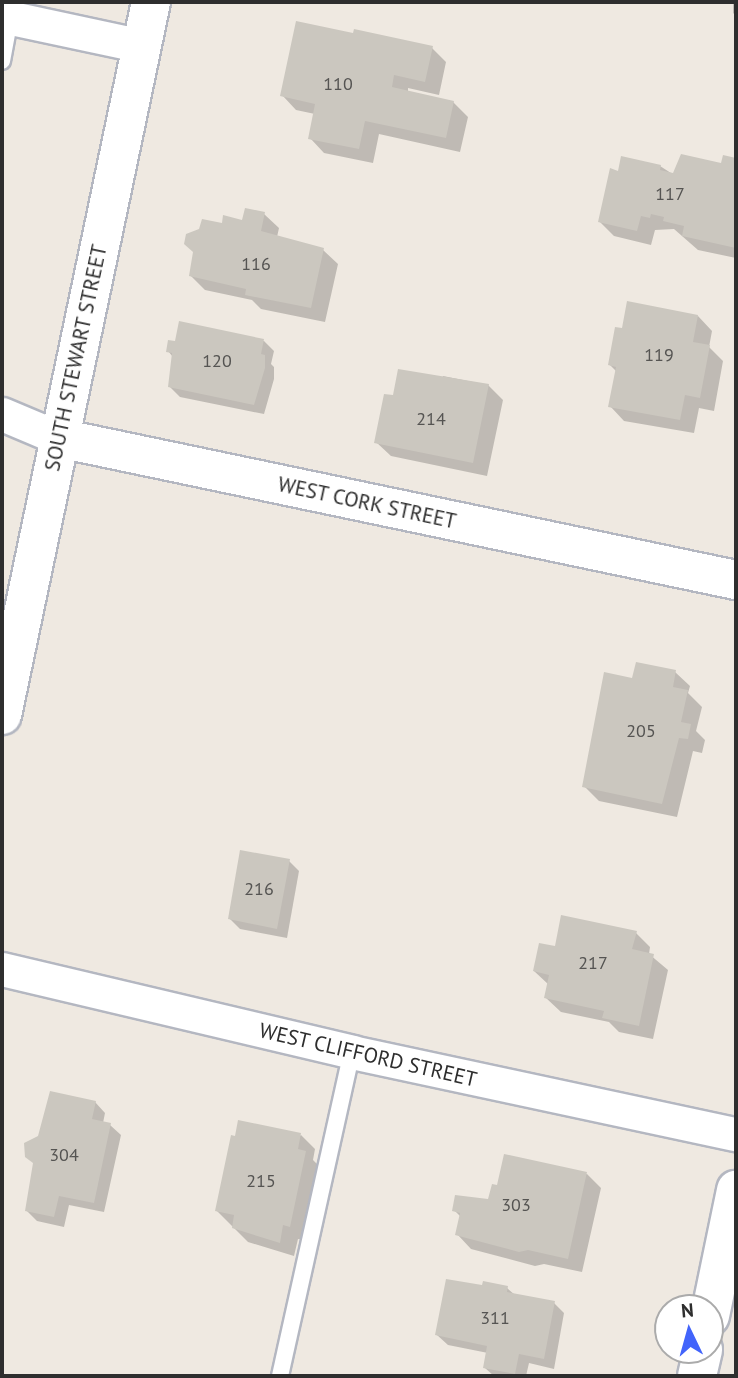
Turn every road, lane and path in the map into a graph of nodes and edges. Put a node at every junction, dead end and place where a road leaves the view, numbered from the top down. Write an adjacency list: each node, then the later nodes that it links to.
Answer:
1 (151, 2): 3 (street, SOUTH STEWART STREET)
2 (6, 17): 3 (street); 4 (lane)
3 (142, 46): 6 (street, SOUTH STEWART STREET)
4 (2, 61)
5 (2, 414): 6 (street, WEST CORK STREET)
6 (59, 438): 7 (street, WEST CORK STREET); 8 (street, SOUTH STEWART STREET)
7 (736, 580)
8 (2, 715)
9 (2, 969): 10 (street, WEST CLIFFORD STREET)
10 (352, 1052): 11 (street, WEST CLIFFORD STREET); 14 (lane)
11 (736, 1134)
12 (736, 1190): 13 (street)
13 (715, 1294)
14 (280, 1376)

